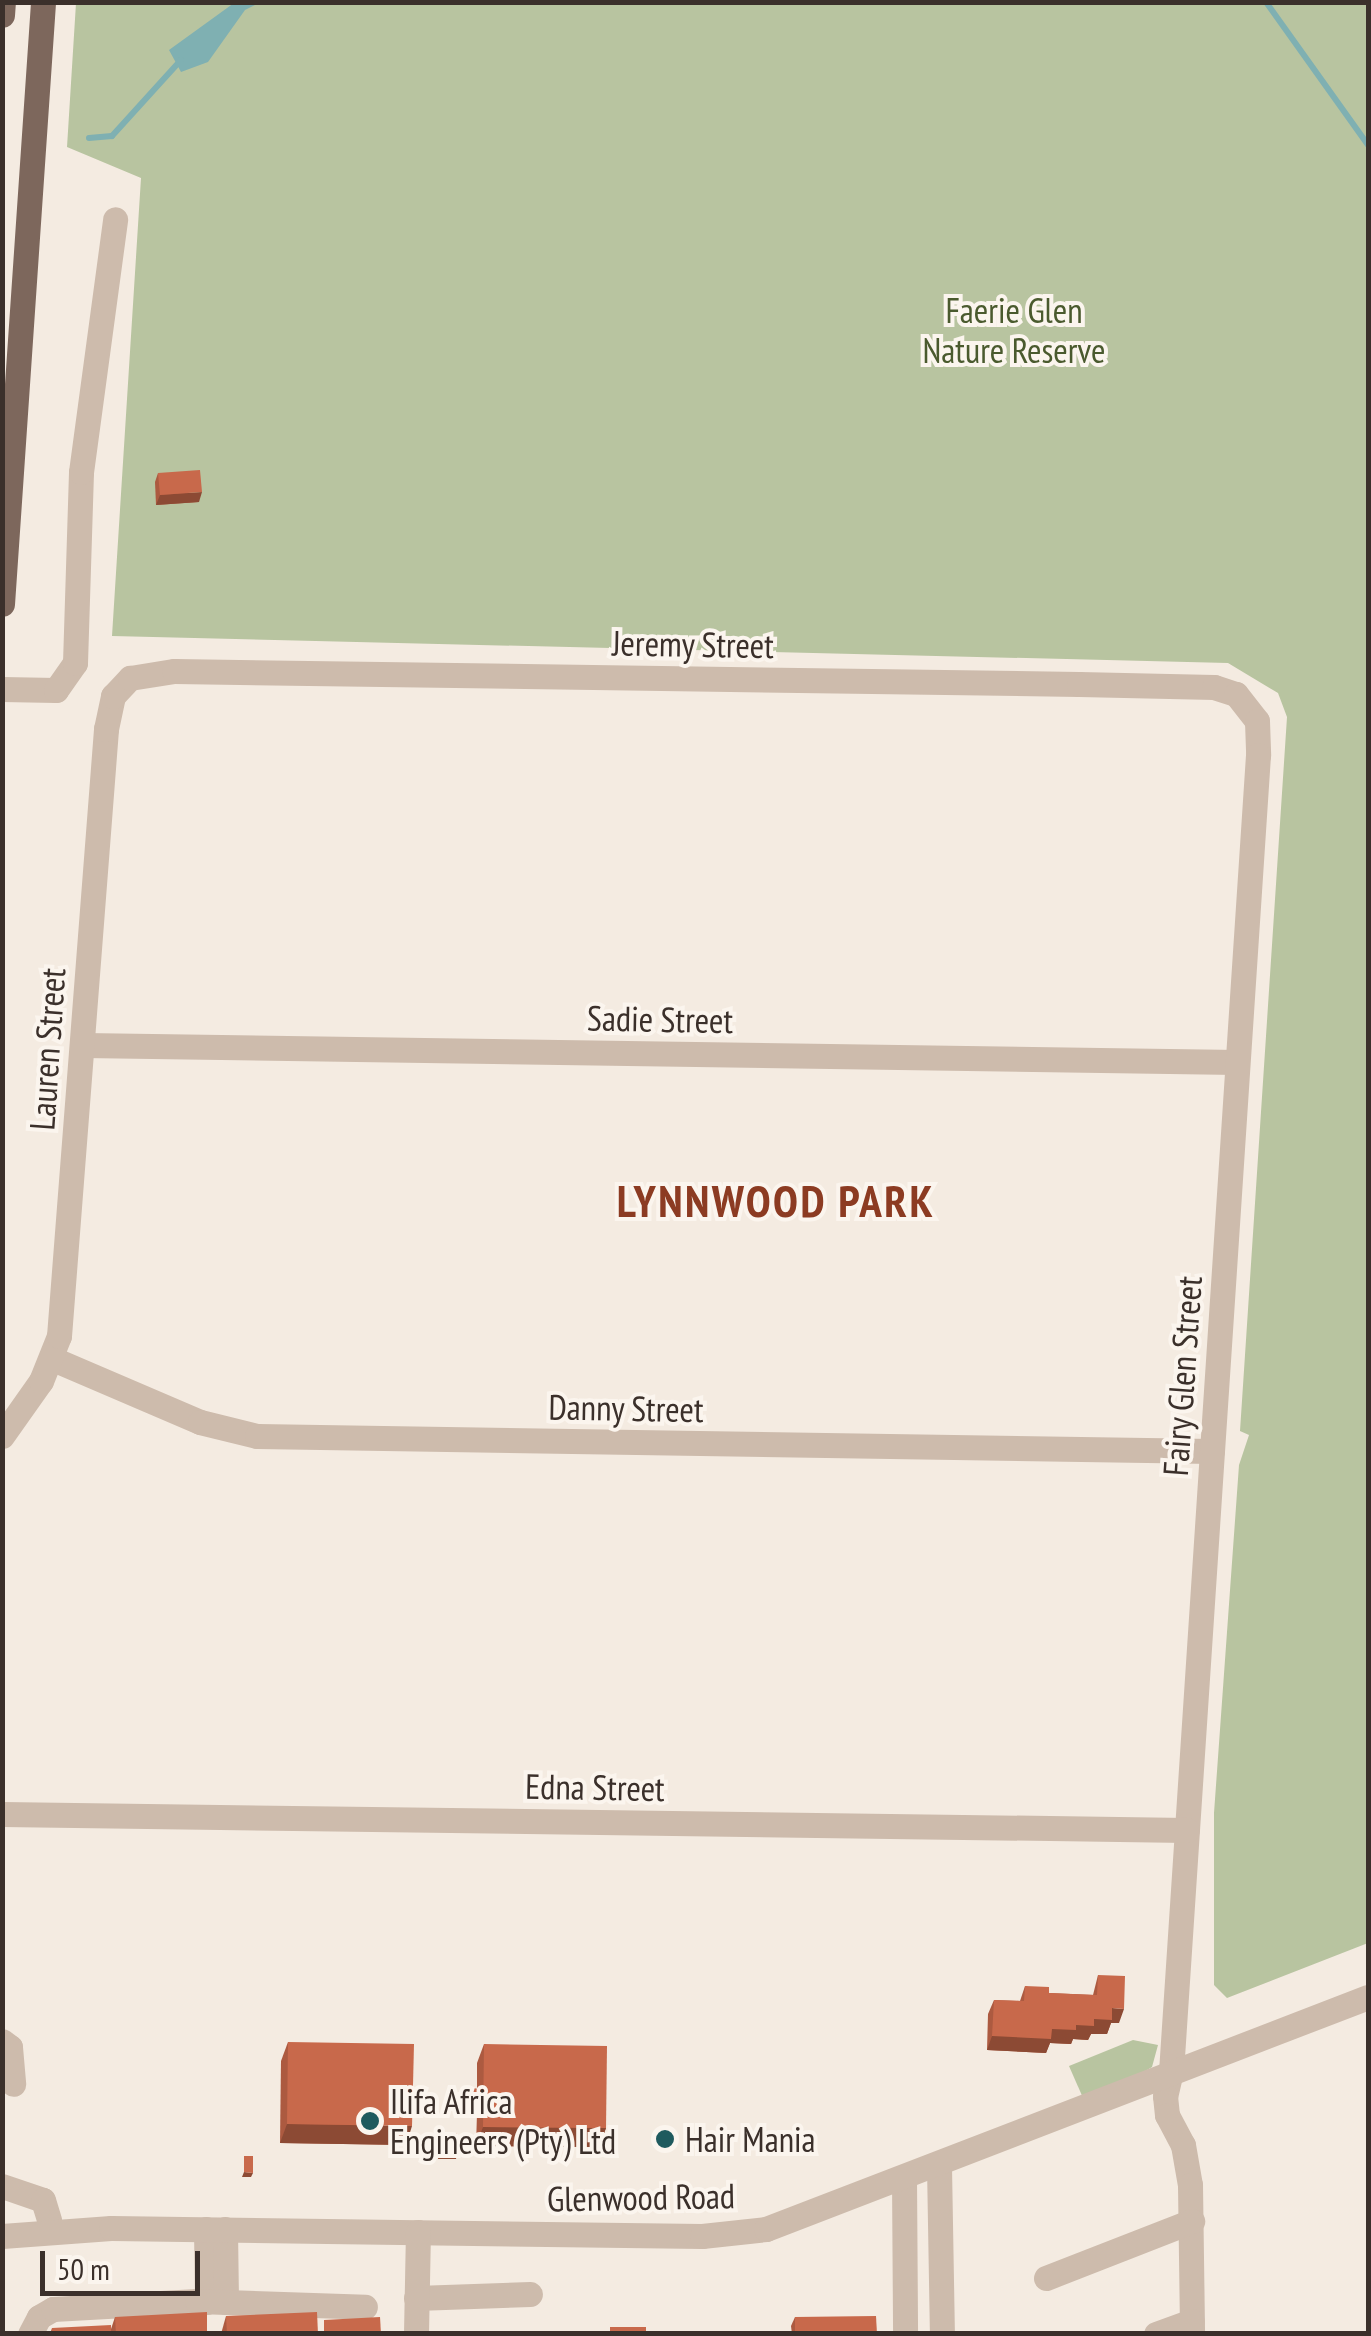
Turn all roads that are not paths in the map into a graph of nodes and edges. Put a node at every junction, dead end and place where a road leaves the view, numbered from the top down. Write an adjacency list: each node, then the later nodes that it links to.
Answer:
1 (3, 2): 3 (main road)
2 (43, 2): 5 (main road)
3 (2, 15)
4 (115, 219): 7 (street)
5 (2, 604)
6 (148, 672): 8 (street, Jeremy Street); 9 (street, Lauren Street)
7 (2, 690)
8 (1236, 694): 10 (street, Fairy Glen Street)
9 (82, 1046): 10 (street, Sadie Street); 11 (street, Lauren Street)
10 (1237, 1062): 13 (street, Fairy Glen Street)
11 (53, 1359): 12 (street, Lauren Street); 13 (street, Danny Street)
12 (2, 1436)
13 (1212, 1451): 15 (street, Fairy Glen Street)
14 (2, 1814): 15 (street, Edna Street)
15 (1187, 1830): 18 (street, Fairy Glen Street)
16 (1368, 1997): 18 (street, Glenwood Road)
17 (2, 2041): 19 (street)
18 (1171, 2072): 20 (street, Glenwood Road); 25 (street, Fairy Glen Street)
19 (13, 2084)
20 (939, 2166): 21 (street, Glenwood Road); 39 (street)
21 (904, 2178): 28 (street, Glenwood Road); 38 (street)
22 (2, 2186): 24 (street)
23 (2, 2220): 24 (street, Glenwood Road)
24 (50, 2220): 26 (street, Glenwood Road)
25 (1192, 2221): 30 (street); 35 (street, Fairy Glen Street)
26 (111, 2228): 27 (street, Glenwood Road); 29 (street, Glenwood Road)
27 (215, 2229): 28 (street, Glenwood Road); 33 (street)
28 (418, 2232): 32 (street)
29 (2, 2236)
30 (1046, 2278)
31 (530, 2294): 32 (street)
32 (416, 2298): 37 (street)
33 (216, 2302): 34 (street); 36 (street)
34 (365, 2308)
35 (1192, 2327): 40 (street)
36 (30, 2334)
37 (416, 2334)
38 (905, 2334)
39 (942, 2334)
40 (1156, 2334)

